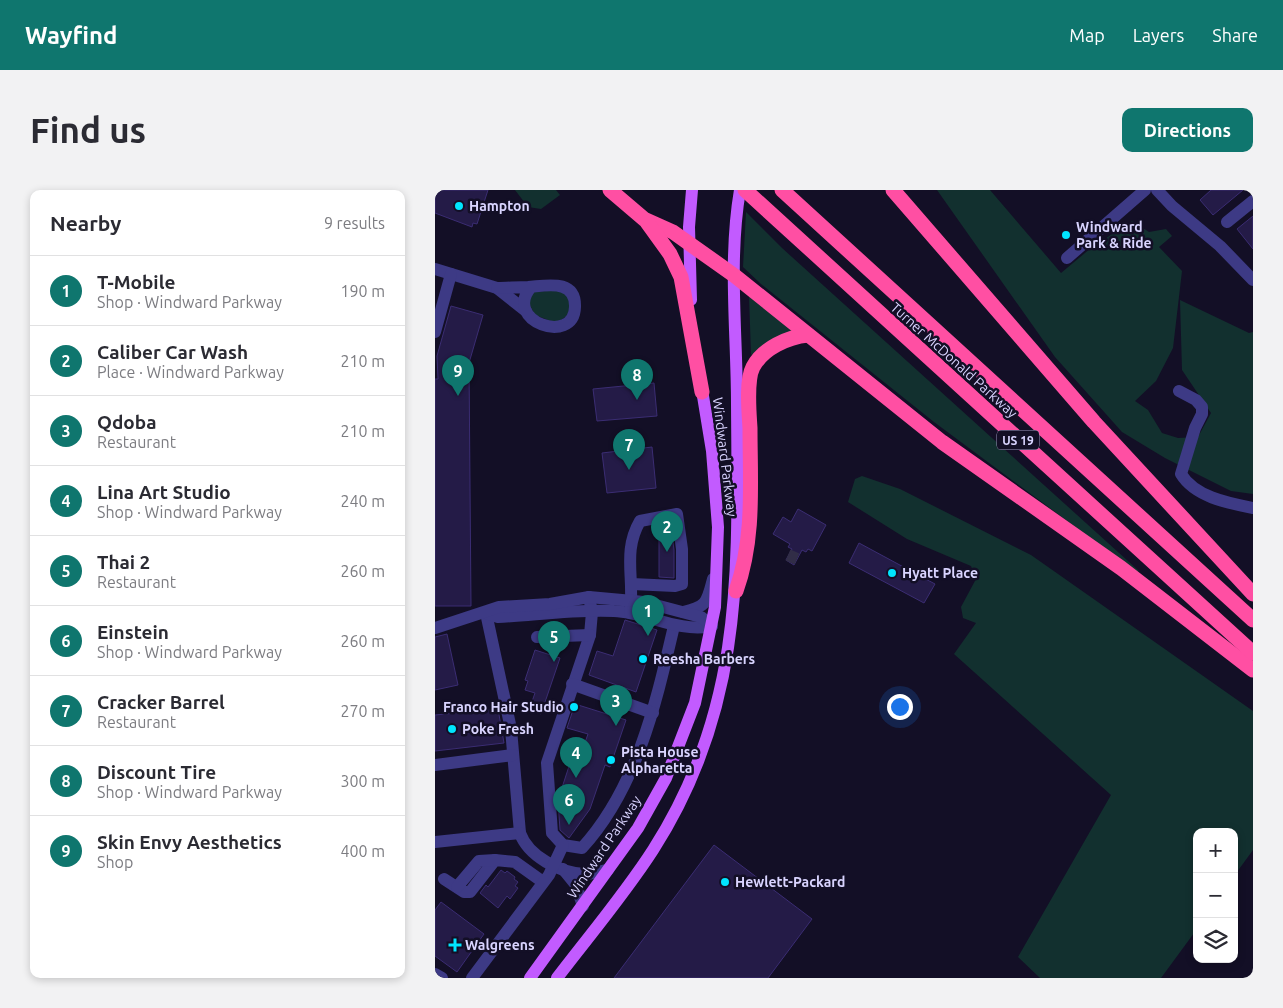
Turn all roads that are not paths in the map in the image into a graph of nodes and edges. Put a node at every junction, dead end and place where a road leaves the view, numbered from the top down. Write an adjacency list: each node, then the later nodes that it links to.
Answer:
1 (610, 190): 10 (highway)
2 (692, 190): 12 (main road, Windward Parkway)
3 (740, 190): 16 (main road, Windward Parkway)
4 (745, 190): 42 (highway, Turner McDonald Parkway / US 19)
5 (893, 190): 29 (highway)
6 (1145, 190): 13 (street)
7 (1157, 190): 17 (street)
8 (785, 192): 35 (highway, Turner McDonald Parkway / US 19)
9 (1253, 201): 11 (street)
10 (644, 219): 12 (highway); 24 (highway)
11 (1227, 222)
12 (689, 242): 16 (highway); 24 (main road, Windward Parkway)
13 (1067, 258)
14 (435, 269): 15 (street)
15 (451, 274): 19 (street); 21 (street)
16 (735, 276): 22 (highway); 28 (main road, Windward Parkway)
17 (1253, 280)
18 (531, 287): 19 (street); 20 (street); 20 (street)
19 (497, 288): 20 (street)
20 (526, 312)
21 (435, 332)
22 (808, 335): 28 (highway); 43 (highway)
23 (1179, 391): 25 (street)
24 (702, 392): 26 (main road, Windward Parkway)
25 (1253, 508)
26 (718, 527): 33 (street); 37 (main road, Windward Parkway)
27 (632, 584): 27 (street); 31 (street)
28 (736, 591): 39 (main road, Windward Parkway)
29 (1253, 594)
30 (589, 597): 31 (street); 32 (street); 34 (street)
31 (631, 607): 32 (street); 33 (street); 36 (street)
32 (592, 612): 34 (street); 40 (street)
33 (681, 612): 37 (street)
34 (486, 613): 38 (street); 46 (street)
35 (1253, 620)
36 (674, 626): 37 (street); 45 (street)
37 (711, 626): 39 (main road); 53 (main road, Windward Parkway)
38 (435, 628)
39 (732, 629): 62 (main road, Windward Parkway)
40 (590, 634): 41 (street); 44 (street)
41 (537, 637)
42 (1253, 654)
43 (1253, 670)
44 (572, 684): 45 (street); 50 (street)
45 (653, 713): 50 (street)
46 (513, 755): 47 (street); 48 (street)
47 (435, 765)
48 (520, 833): 49 (street); 52 (street)
49 (435, 842)
50 (563, 845): 52 (street)
51 (500, 860): 55 (street); 56 (street); 56 (street)
52 (559, 867): 53 (street); 55 (street); 57 (street)
53 (608, 870): 57 (main road, Windward Parkway)
54 (444, 879): 56 (street)
55 (543, 882): 60 (street)
56 (463, 891)
57 (583, 906): 61 (main road, Windward Parkway)
58 (435, 974): 59 (street)
59 (442, 978)
60 (472, 978)
61 (530, 978)
62 (557, 978)

